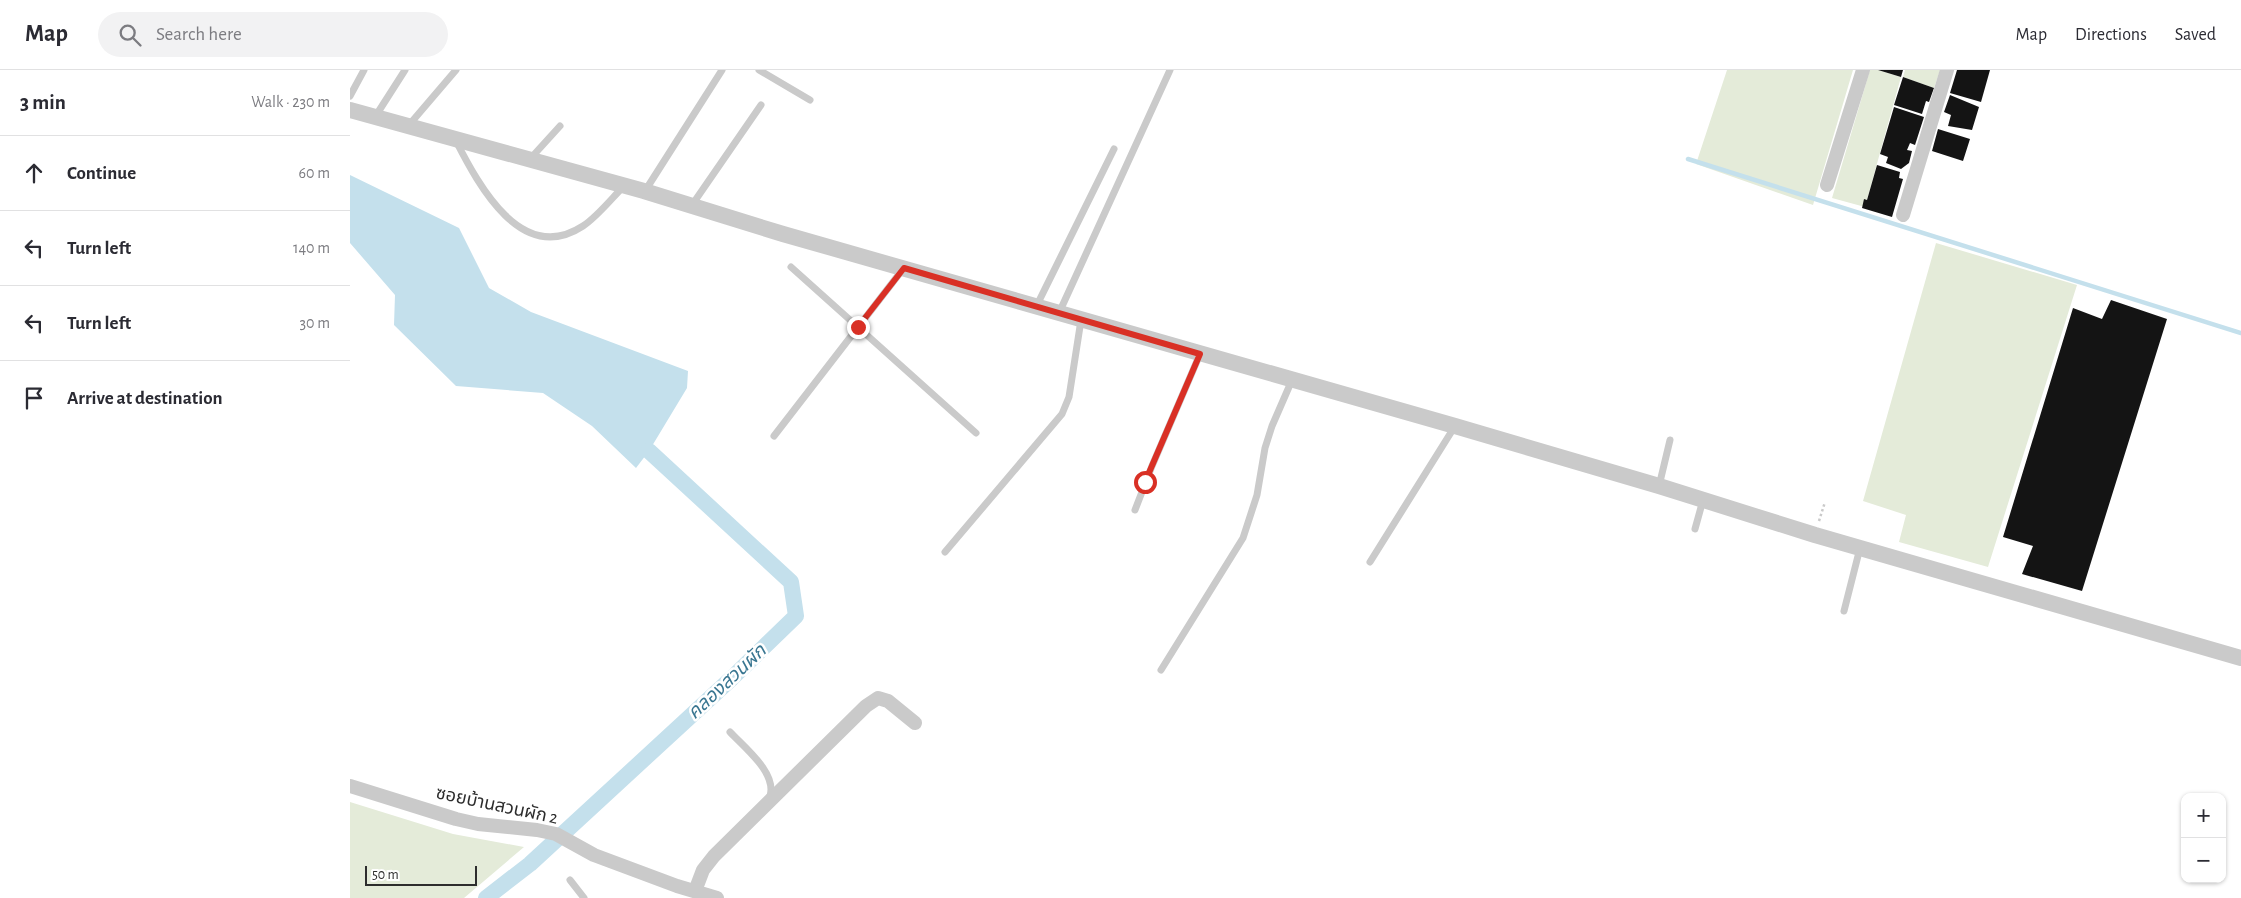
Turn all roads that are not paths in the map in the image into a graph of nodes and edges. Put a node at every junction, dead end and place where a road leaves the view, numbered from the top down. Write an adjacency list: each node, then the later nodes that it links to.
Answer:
1 (364, 70): 9 (lane)
2 (405, 70): 13 (lane)
3 (456, 70): 15 (lane)
4 (722, 70): 21 (lane)
5 (759, 70): 10 (lane)
6 (1170, 70): 27 (lane)
7 (1863, 70): 19 (street)
8 (1947, 70): 23 (street)
9 (350, 96)
10 (810, 100)
11 (761, 106): 22 (lane)
12 (350, 110): 13 (street)
13 (375, 118): 15 (street)
14 (560, 126): 18 (lane)
15 (407, 127): 16 (street)
16 (455, 140): 18 (street); 20 (lane)
17 (1114, 149): 26 (lane)
18 (530, 159): 20 (street)
19 (1827, 185)
20 (624, 186): 21 (street)
21 (644, 191): 22 (street)
22 (692, 206): 25 (street)
23 (1903, 216)
24 (791, 267): 29 (lane)
25 (904, 268): 26 (street); 29 (lane)
26 (1037, 306): 27 (street)
27 (1059, 313): 28 (street)
28 (1081, 320): 30 (street); 41 (lane)
29 (858, 327): 33 (lane); 34 (lane)
30 (1200, 354): 31 (street); 38 (lane)
31 (1292, 380): 32 (street); 45 (lane)
32 (1455, 426): 36 (street); 42 (lane)
33 (976, 433)
34 (774, 436)
35 (1670, 440): 36 (lane)
36 (1659, 486): 37 (street)
37 (1703, 500): 39 (lane); 40 (street)
38 (1135, 510)
39 (1695, 530)
40 (1860, 548): 43 (lane); 44 (street)
41 (946, 552)
42 (1370, 562)
43 (1844, 611)
44 (2241, 658)
45 (1161, 670)
46 (915, 723): 49 (street)
47 (730, 732): 49 (lane)
48 (350, 786): 51 (street, ซอยบ้านสวนผัก 2)
49 (768, 803): 51 (street)
50 (570, 880): 52 (lane)
51 (695, 891): 53 (street, ซอยบ้านสวนผัก 2)
52 (584, 898)
53 (717, 898)

